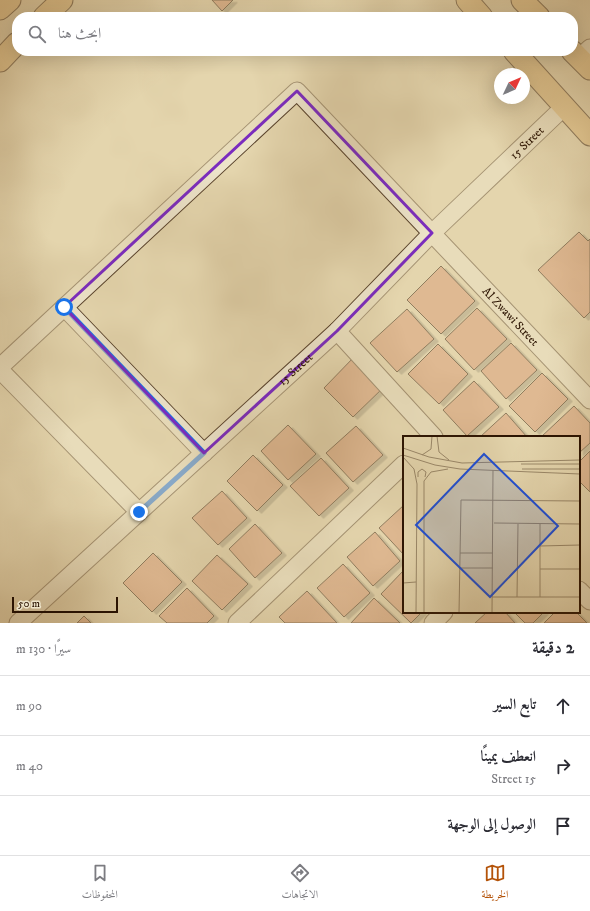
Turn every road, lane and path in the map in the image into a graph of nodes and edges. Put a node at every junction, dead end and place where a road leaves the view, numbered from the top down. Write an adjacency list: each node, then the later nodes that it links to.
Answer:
1 (10, 0): 5 (main road)
2 (62, 0): 6 (main road)
3 (467, 0): 7 (main road)
4 (522, 0): 8 (main road)
5 (0, 10)
6 (49, 12)
7 (478, 12)
8 (534, 12)
9 (12, 49): 11 (main road)
10 (518, 56): 12 (main road)
11 (0, 61)
12 (564, 107): 13 (main road); 14 (street, 15 Street)
13 (590, 135)
14 (432, 233): 15 (street, Al Zwawi Street); 16 (street, 15 Street); 18 (street, Al Zwawi Street)
15 (64, 307): 17 (street); 20 (street)
16 (337, 331): 19 (street); 20 (street, 15 Street)
17 (0, 368): 22 (street)
18 (590, 400)
19 (432, 436)
20 (204, 453): 22 (street, 15 Street)
21 (403, 465): 27 (street)
22 (139, 512): 26 (street, 15 Street)
23 (580, 591): 24 (street)
24 (590, 601)
25 (443, 613): 28 (street)
26 (18, 623)
27 (237, 623)
28 (433, 623)

